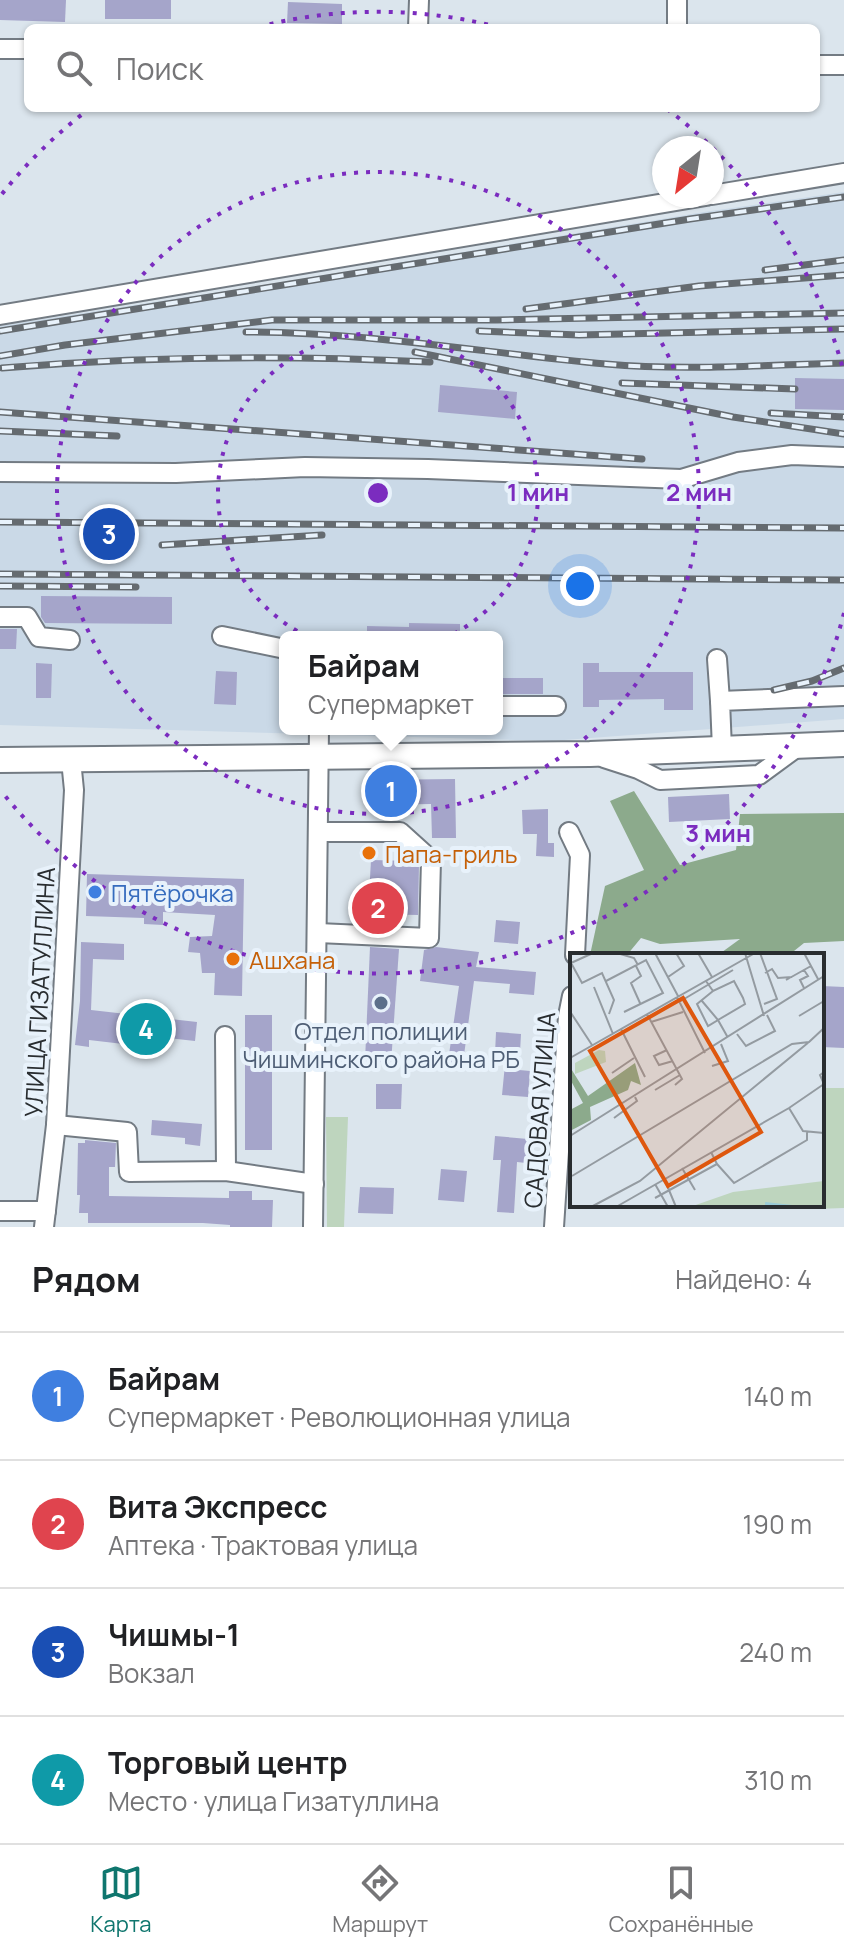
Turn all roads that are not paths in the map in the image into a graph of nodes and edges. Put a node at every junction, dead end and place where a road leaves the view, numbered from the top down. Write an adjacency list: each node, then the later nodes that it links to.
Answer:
1 (419, 0): 3 (street)
2 (677, 0): 4 (street)
3 (418, 24)
4 (677, 24)
5 (0, 49): 6 (street)
6 (24, 49)
7 (820, 65): 8 (street)
8 (844, 65)
9 (844, 173): 10 (street)
10 (724, 193)
11 (652, 205): 12 (street)
12 (0, 315)
13 (844, 457): 14 (street)
14 (0, 472)
15 (0, 617): 17 (street)
16 (222, 636): 18 (street)
17 (70, 640)
18 (279, 648)
19 (717, 659): 21 (street)
20 (844, 696): 21 (street)
21 (720, 701): 27 (street)
22 (503, 706): 23 (street)
23 (556, 706)
24 (319, 735): 29 (street)
25 (843, 744): 26 (main road)
26 (800, 745): 27 (main road); 28 (street)
27 (722, 749): 28 (main road)
28 (590, 754): 29 (main road)
29 (320, 756): 31 (main road); 32 (street)
30 (0, 760): 31 (main road)
31 (71, 760): 38 (street, УЛИЦА ГИЗАТУЛЛИНА)
32 (319, 832): 34 (street); 34 (street)
33 (569, 832): 35 (street)
34 (318, 933): 40 (street)
35 (575, 953)
36 (570, 1017): 44 (street, САДОВАЯ УЛИЦА)
37 (225, 1036): 39 (street)
38 (56, 1125): 39 (street); 42 (street, УЛИЦА ГИЗАТУЛЛИНА)
39 (226, 1171): 40 (street)
40 (314, 1184): 43 (street)
41 (0, 1211): 42 (street)
42 (45, 1219)
43 (313, 1227)
44 (554, 1227)

